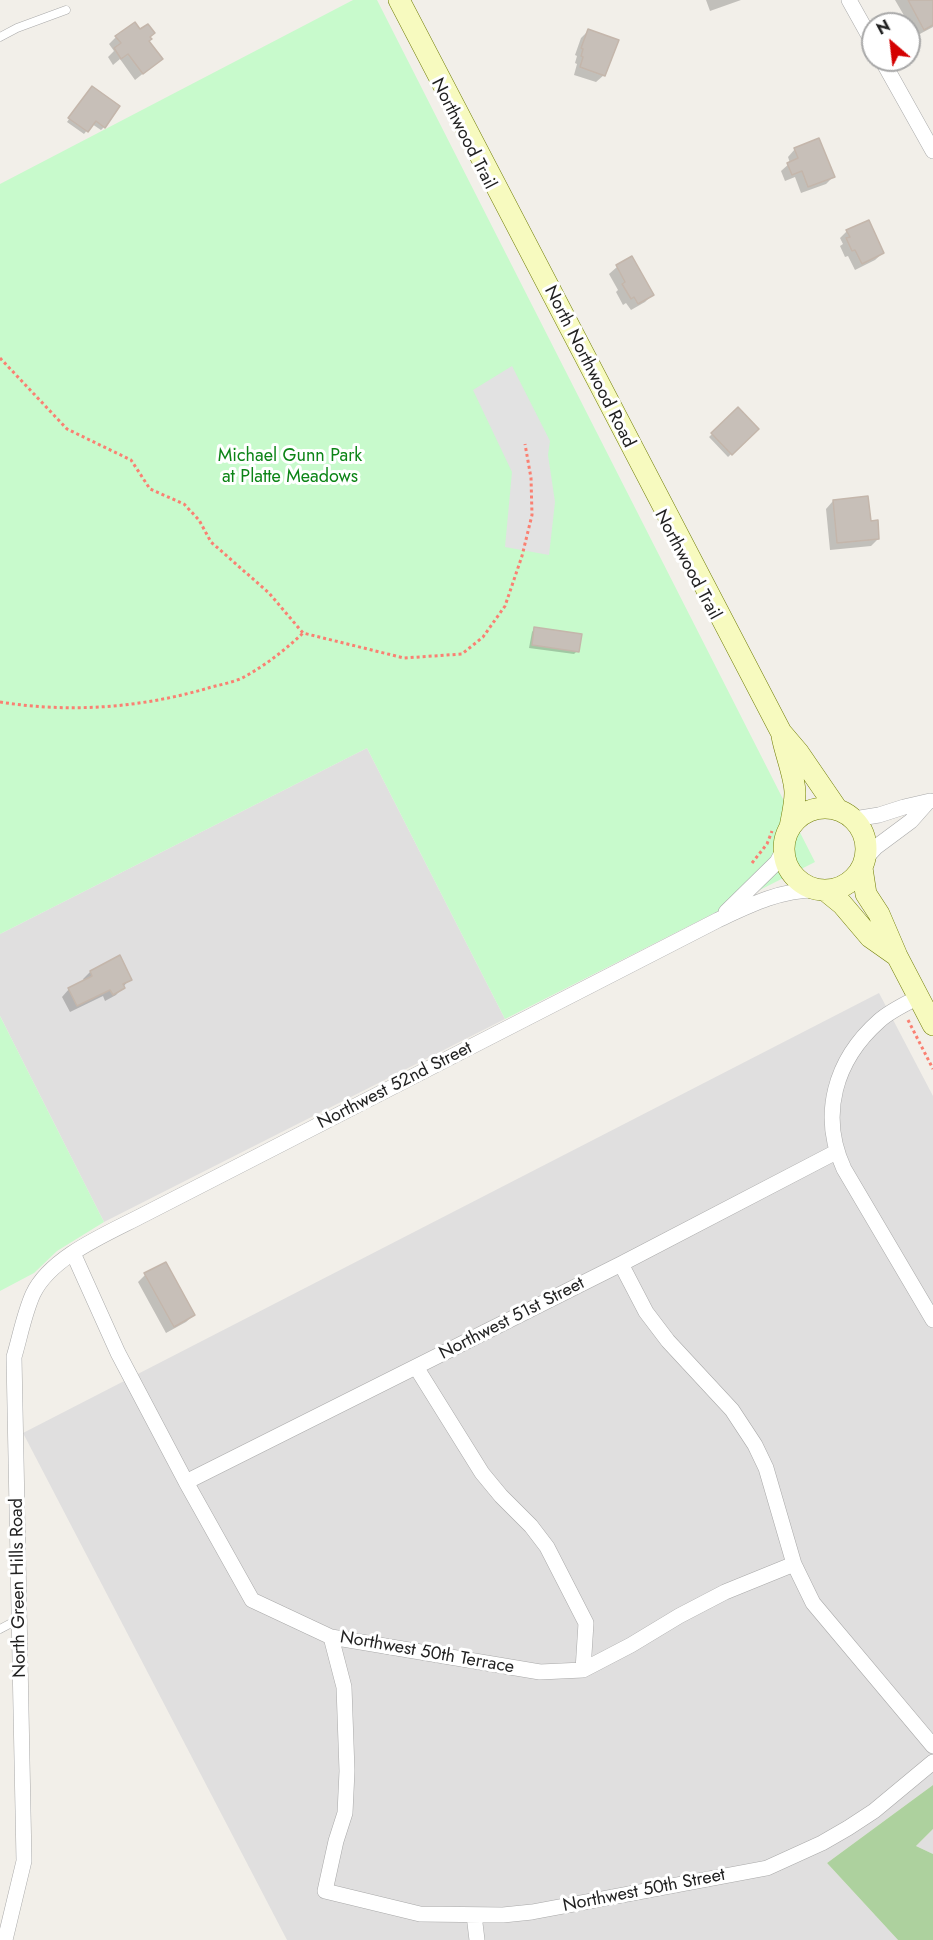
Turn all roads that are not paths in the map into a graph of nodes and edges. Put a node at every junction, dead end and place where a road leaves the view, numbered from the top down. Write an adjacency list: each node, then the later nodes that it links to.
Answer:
1 (399, 0): 8 (street, North Northwood Road)
2 (849, 0): 4 (street)
3 (66, 10): 5 (lane)
4 (861, 22)
5 (0, 37)
6 (889, 72): 7 (street)
7 (933, 151)
8 (781, 732): 10 (street, North Northwood Road); 11 (street, North Northwood Road)
9 (929, 802): 10 (street); 13 (street)
10 (845, 814): 11 (street); 13 (street)
11 (783, 826): 12 (street)
12 (783, 849): 14 (street); 15 (street, Northwest 52nd Street)
13 (864, 864): 14 (street); 16 (street)
14 (821, 890): 15 (street, Northwest 52nd Street); 16 (street)
15 (718, 920): 20 (street, Northwest 52nd Street)
16 (897, 956): 17 (street)
17 (910, 1001): 18 (street); 19 (street)
18 (933, 1024)
19 (836, 1152): 21 (street, Northwest 51st Street); 22 (street)
20 (73, 1253): 24 (street, Northwest 50th Terrace); 26 (street, North Green Hills Road)
21 (621, 1264): 23 (street, Northwest 51st Street); 25 (street)
22 (933, 1320)
23 (416, 1367): 24 (street, Northwest 51st Street); 29 (street)
24 (186, 1482): 28 (street, Northwest 50th Terrace)
25 (794, 1564): 29 (street, Northwest 50th Terrace); 30 (street)
26 (20, 1619): 27 (lane); 33 (street, North Green Hills Road)
27 (0, 1629)
28 (331, 1637): 29 (street, Northwest 50th Terrace); 32 (street, Northwest 50th Street)
29 (583, 1670)
30 (933, 1746)
31 (933, 1762): 32 (street, Northwest 50th Street)
32 (474, 1915): 34 (street)
33 (5, 1940)
34 (477, 1940)

